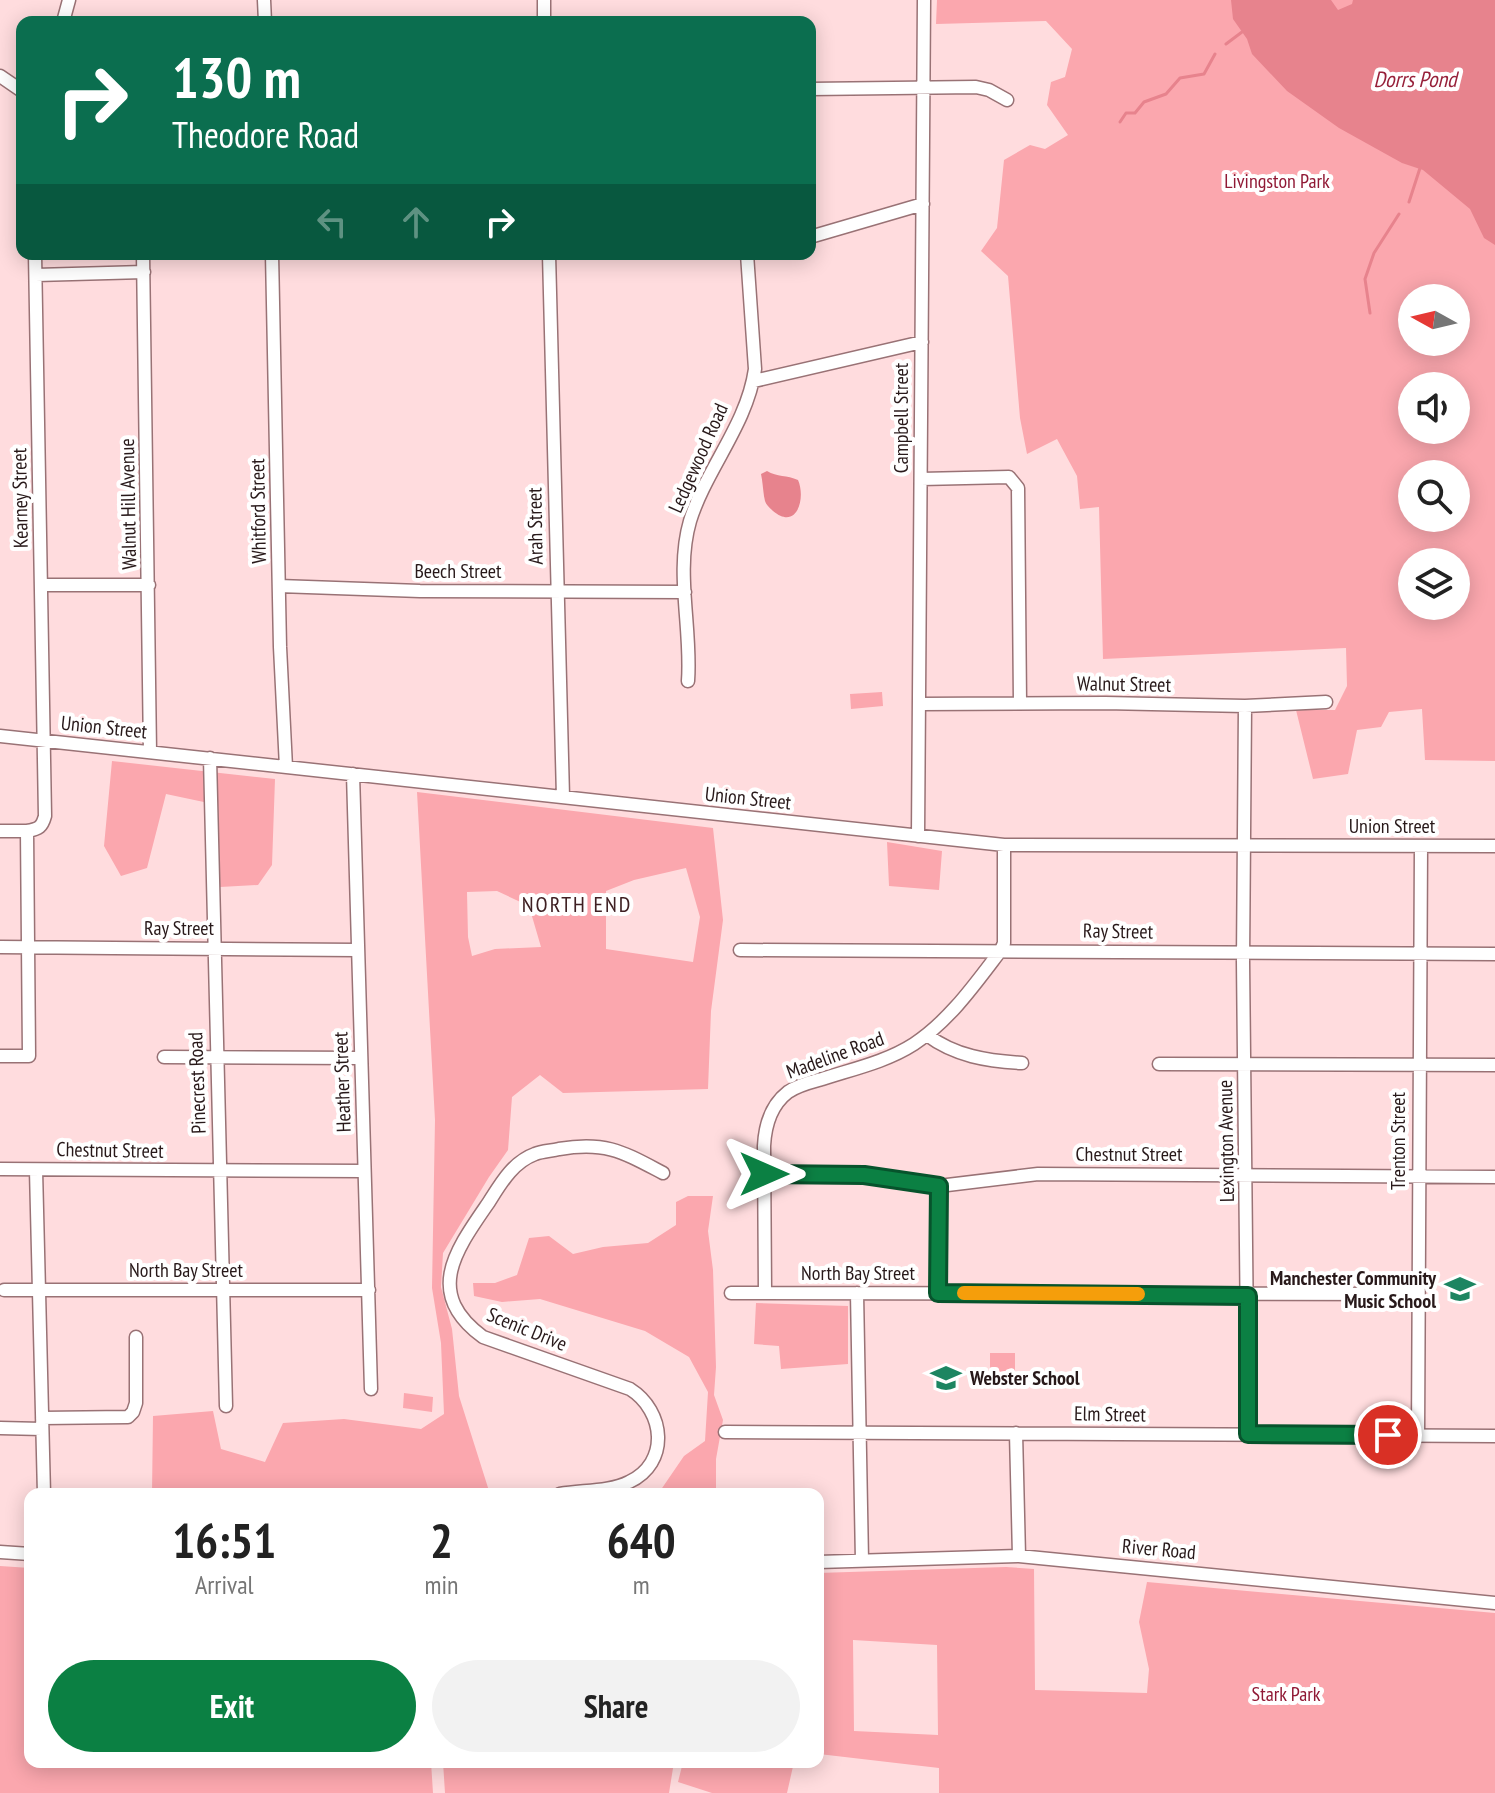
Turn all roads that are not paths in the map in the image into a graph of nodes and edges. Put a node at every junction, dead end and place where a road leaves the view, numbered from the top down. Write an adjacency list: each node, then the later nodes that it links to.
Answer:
1 (924, 0): 2 (street, Campbell Street)
2 (923, 88): 3 (street); 4 (street); 5 (street, Campbell Street)
3 (816, 89)
4 (1007, 100)
5 (923, 204): 6 (street); 14 (street, Campbell Street)
6 (816, 235)
7 (35, 260): 13 (street, Kearney Street)
8 (143, 260): 12 (street, Walnut Hill Avenue)
9 (272, 260): 19 (street, Whitford Street)
10 (549, 260): 20 (street, Arah Street)
11 (748, 260): 15 (street, Ledgewood Road)
12 (144, 272): 13 (street); 18 (street, Walnut Hill Avenue)
13 (36, 275): 17 (street, Kearney Street)
14 (922, 342): 15 (street); 16 (street, Campbell Street)
15 (754, 381): 21 (street, Ledgewood Road)
16 (921, 479): 24 (street); 25 (street, Campbell Street)
17 (41, 585): 18 (street); 28 (street, Kearney Street)
18 (149, 585): 29 (street, Walnut Hill Avenue)
19 (279, 586): 20 (street, Beech Street); 31 (street, Whitford Street)
20 (556, 591): 21 (street, Beech Street); 33 (street, Arah Street)
21 (685, 592): 22 (street, Ledgewood Road)
22 (688, 681)
23 (1326, 702): 26 (street, Walnut Street)
24 (1020, 703): 25 (street, Walnut Street); 26 (street, Walnut Street)
25 (920, 704): 36 (street, Campbell Street)
26 (1245, 706): 40 (street, Lexington Avenue)
27 (0, 736): 28 (street, Union Street)
28 (45, 741): 29 (street, Union Street); 35 (street, Kearney Street)
29 (150, 752): 30 (street, Union Street)
30 (210, 758): 31 (street, Union Street); 43 (street, Pinecrest Road)
31 (286, 767): 32 (street, Union Street)
32 (353, 774): 33 (street, Union Street); 44 (street, Heather Street)
33 (563, 797): 36 (street, Union Street)
34 (0, 831): 35 (street)
35 (27, 831): 42 (street)
36 (918, 836): 37 (street, Union Street)
37 (1004, 845): 40 (street, Union Street); 46 (street)
38 (1421, 846): 39 (street, Union Street); 40 (street, Union Street); 48 (street, Trenton Street)
39 (1495, 846)
40 (1244, 847): 47 (street, Lexington Avenue)
41 (0, 947): 42 (street, Ray Street)
42 (29, 947): 43 (street, Ray Street); 51 (street)
43 (213, 948): 44 (street, Ray Street); 53 (street, Pinecrest Road)
44 (357, 950): 54 (street, Heather Street)
45 (740, 950): 46 (street, Ray Street)
46 (1001, 950): 47 (street, Ray Street); 50 (street, Madeline Road)
47 (1243, 953): 48 (street, Ray Street); 56 (street, Lexington Avenue)
48 (1419, 953): 49 (street, Ray Street); 58 (street, Trenton Street)
49 (1495, 954)
50 (927, 1035): 55 (street); 65 (street, Madeline Road)
51 (0, 1056)
52 (164, 1057): 53 (street)
53 (217, 1058): 54 (street); 62 (street, Pinecrest Road)
54 (361, 1058): 63 (street, Heather Street)
55 (1022, 1063)
56 (1244, 1063): 57 (street); 58 (street); 66 (street, Lexington Avenue)
57 (1159, 1064)
58 (1418, 1064): 59 (street); 67 (street, Trenton Street)
59 (1495, 1065)
60 (0, 1169): 61 (street, Chestnut Street)
61 (36, 1170): 62 (street, Chestnut Street); 71 (street)
62 (219, 1171): 63 (street, Chestnut Street); 72 (street, Pinecrest Road)
63 (364, 1171): 73 (street, Heather Street)
64 (663, 1173): 92 (street, Scenic Drive)
65 (764, 1174): 69 (street, Chestnut Street); 74 (street, Madeline Road)
66 (1246, 1174): 67 (street, Chestnut Street); 69 (street, Chestnut Street); 79 (street, Lexington Avenue)
67 (1419, 1176): 68 (street, Chestnut Street); 78 (street, Trenton Street)
68 (1495, 1177)
69 (939, 1186): 77 (street)
70 (4, 1290): 71 (street, North Bay Street)
71 (39, 1290): 72 (street, North Bay Street); 83 (street)
72 (222, 1290): 73 (street, North Bay Street); 82 (street, Pinecrest Road)
73 (369, 1290): 81 (street, Heather Street)
74 (765, 1292): 75 (street, North Bay Street); 76 (street, North Bay Street)
75 (731, 1293)
76 (857, 1293): 77 (street, North Bay Street); 86 (street)
77 (938, 1293): 79 (street, North Bay Street)
78 (1418, 1294): 79 (street, North Bay Street); 89 (street, Trenton Street)
79 (1248, 1296): 88 (street, Lexington Avenue)
80 (136, 1337): 83 (street)
81 (371, 1389)
82 (226, 1406)
83 (42, 1423): 84 (street); 91 (street)
84 (0, 1428)
85 (725, 1432): 86 (street, Elm Street)
86 (858, 1432): 87 (street, Elm Street); 96 (street)
87 (1016, 1433): 88 (street, Elm Street); 95 (street)
88 (1248, 1434): 89 (street, Elm Street)
89 (1418, 1435): 90 (street, Elm Street)
90 (1495, 1436)
91 (44, 1488)
92 (604, 1488)
93 (0, 1552): 94 (street)
94 (24, 1554)
95 (1019, 1556): 96 (street, River Road); 98 (street, River Road)
96 (862, 1561): 97 (street, River Road)
97 (824, 1562)
98 (1495, 1603)

